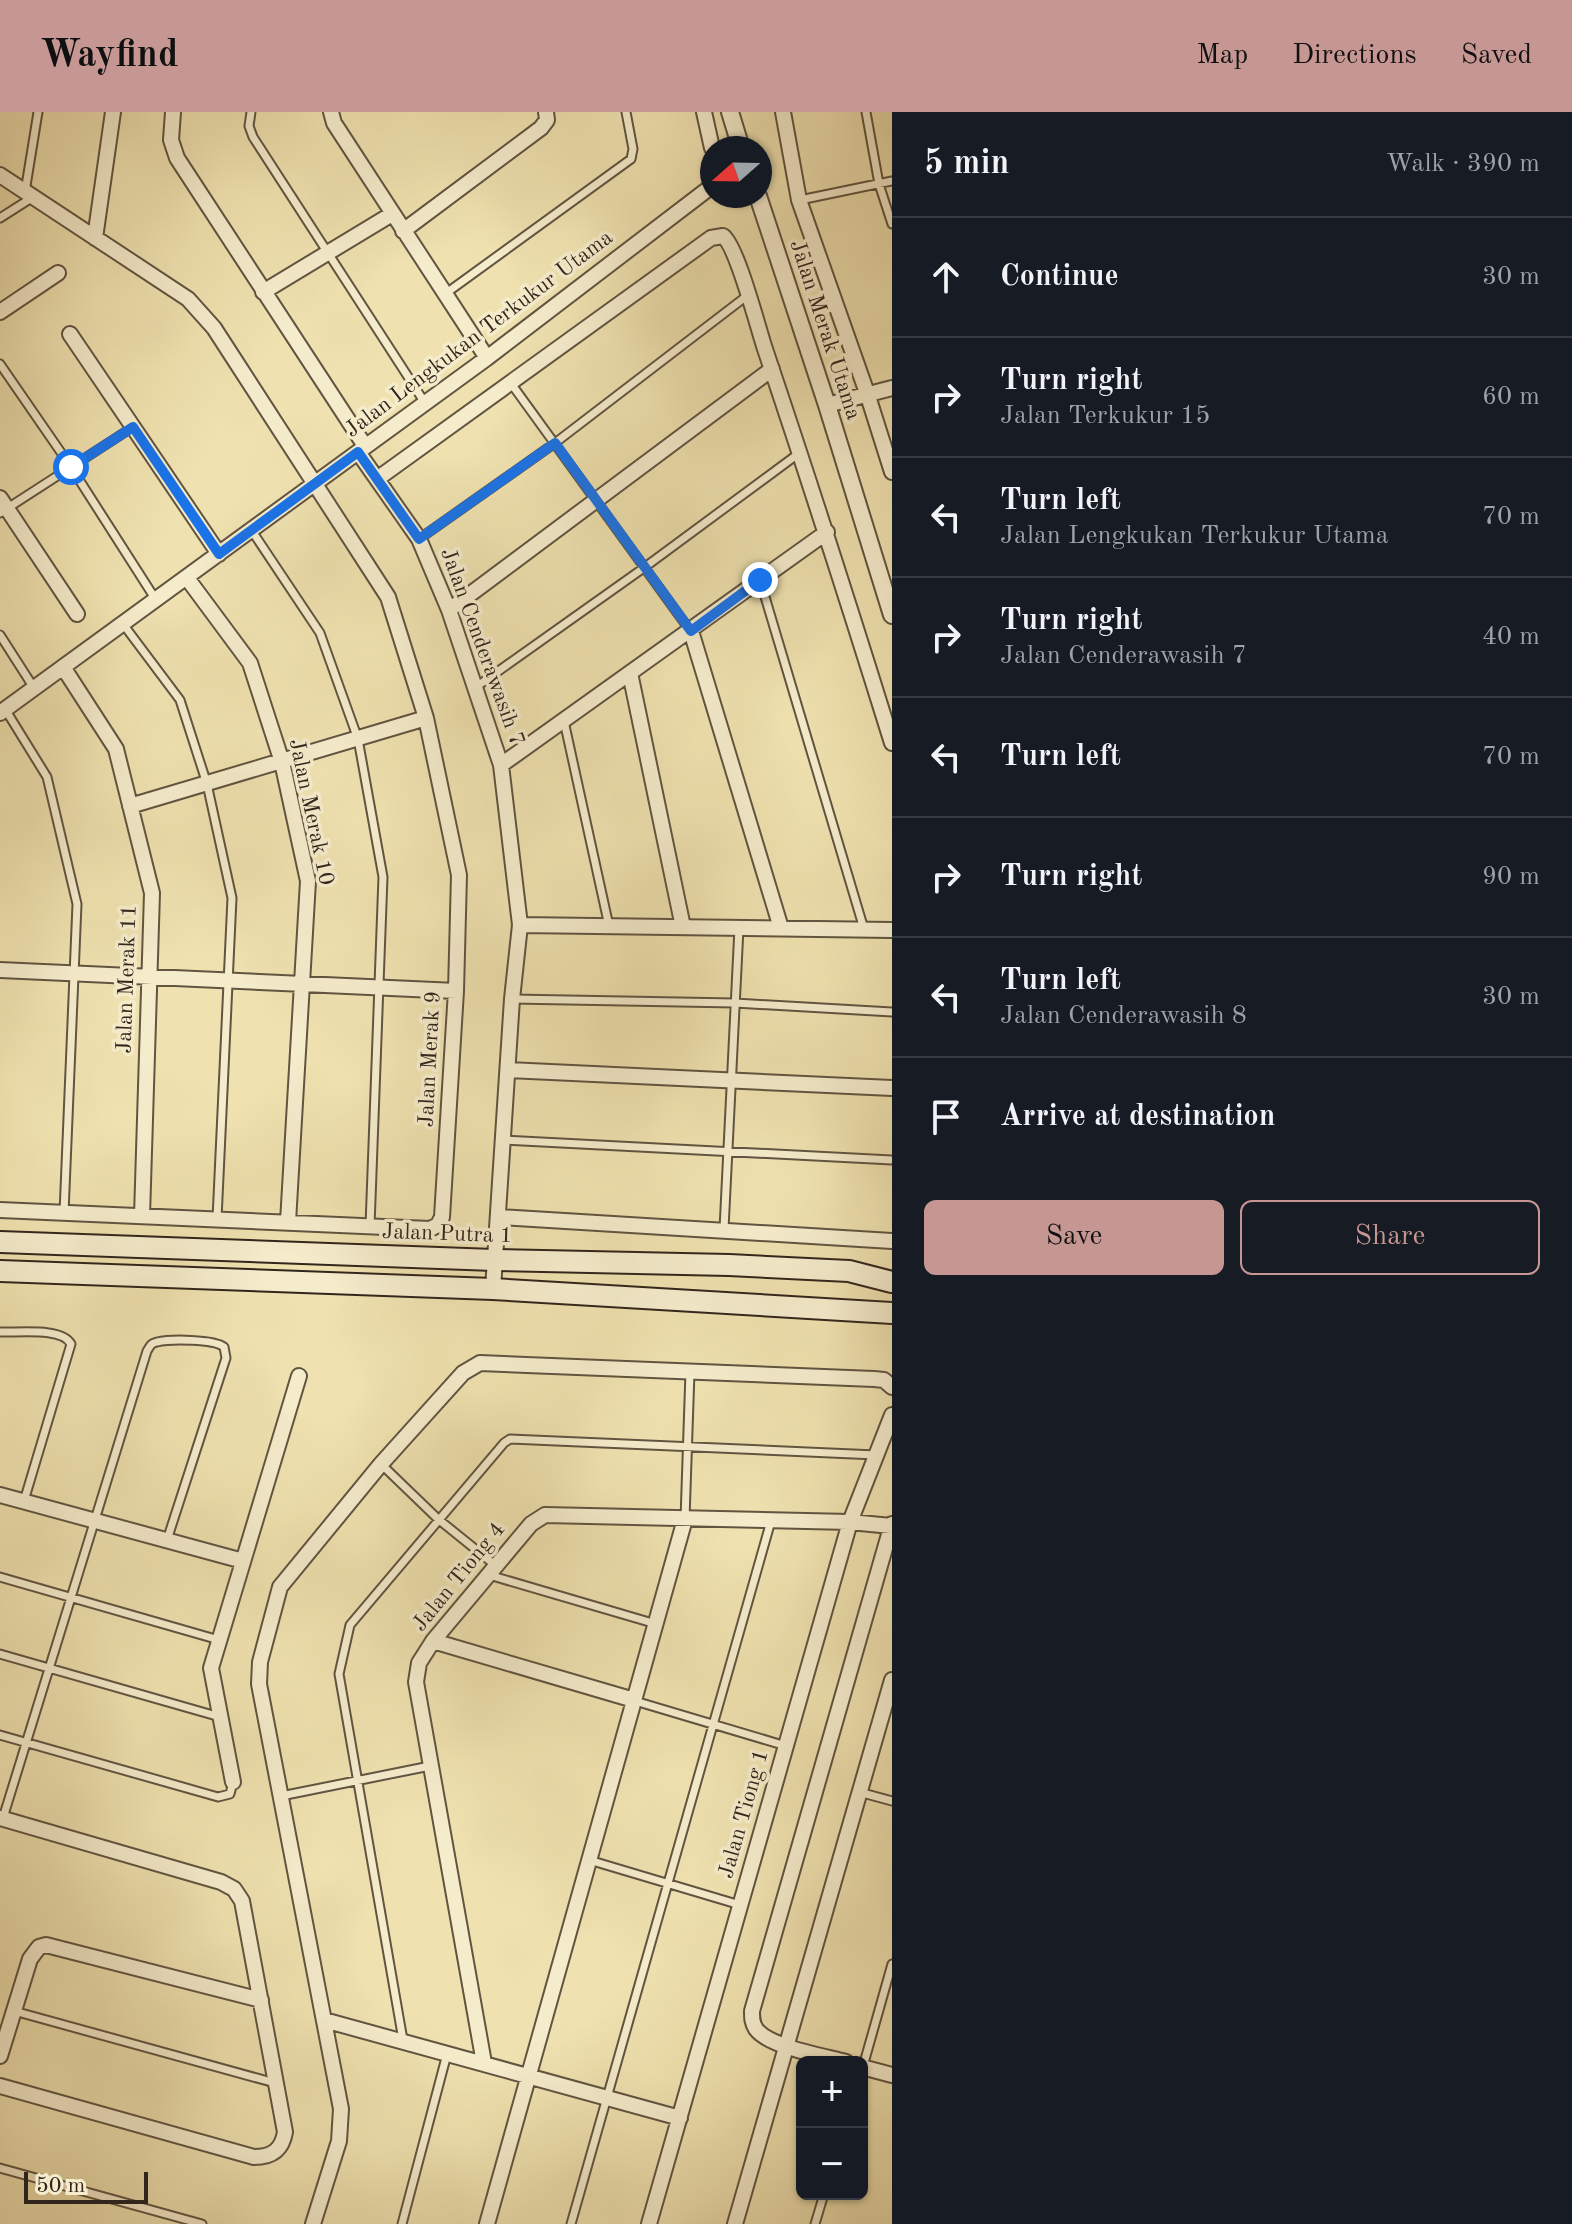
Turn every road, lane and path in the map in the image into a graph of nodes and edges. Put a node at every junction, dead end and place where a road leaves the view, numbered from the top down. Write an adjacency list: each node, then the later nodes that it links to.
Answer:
1 (38, 112): 17 (lane)
2 (113, 112): 25 (street)
3 (173, 112): 28 (street, Jalan Cenderawasih 7)
4 (251, 112): 26 (lane)
5 (331, 112): 21 (street)
6 (546, 112): 24 (street)
7 (626, 112): 29 (lane)
8 (704, 112): 12 (street)
9 (730, 112): 13 (street)
10 (783, 112): 19 (street)
11 (866, 112): 16 (lane)
12 (709, 136)
13 (737, 136)
14 (0, 175): 17 (street, Jalan Merak 9)
15 (892, 181): 16 (lane)
16 (879, 184): 19 (lane); 23 (lane)
17 (29, 194): 22 (lane); 25 (street, Jalan Merak 9)
18 (700, 195): 33 (street, Jalan Lengkukan Terkukur Utama)
19 (799, 200): 38 (street)
20 (762, 208): 40 (street, Jalan Merak Utama)
21 (392, 214): 24 (street); 26 (street)
22 (0, 218)
23 (892, 224)
24 (403, 231): 29 (street)
25 (95, 238): 48 (street, Jalan Merak 9)
26 (328, 252): 28 (street); 39 (lane)
27 (58, 273): 31 (street)
28 (263, 292): 43 (street, Jalan Cenderawasih 7)
29 (445, 294): 33 (street)
30 (748, 295): 35 (street); 36 (street); 42 (lane)
31 (0, 312)
32 (70, 334): 41 (street)
33 (487, 358): 39 (street, Jalan Lengkukan Terkukur Utama)
34 (0, 364): 45 (lane)
35 (772, 369): 44 (street); 49 (street)
36 (510, 382): 42 (lane); 47 (street)
37 (892, 388): 38 (street)
38 (867, 393): 40 (street); 46 (street)
39 (425, 403): 43 (street, Jalan Lengkukan Terkukur Utama)
40 (827, 405): 61 (street, Jalan Merak Utama)
41 (133, 427): 45 (lane); 54 (street)
42 (555, 443): 49 (lane); 53 (lane)
43 (361, 449): 47 (street, Jalan Cenderawasih 7); 48 (street, Jalan Lengkukan Terkukur Utama)
44 (800, 452): 52 (street); 55 (lane)
45 (71, 467): 50 (lane); 58 (lane)
46 (892, 472)
47 (377, 479): 53 (street, Jalan Cenderawasih 7)
48 (314, 485): 51 (street, Jalan Lengkukan Terkukur Utama); 70 (street, Jalan Merak 9)
49 (597, 501): 55 (lane); 59 (street)
50 (2, 506): 60 (street)
51 (252, 531): 54 (street, Jalan Lengkukan Terkukur Utama); 72 (lane)
52 (827, 532): 57 (street); 73 (street)
53 (419, 539): 59 (street, Jalan Cenderawasih 7)
54 (219, 554): 56 (street, Jalan Lengkukan Terkukur Utama)
55 (645, 567): 63 (lane); 67 (lane)
56 (187, 578): 58 (street, Jalan Lengkukan Terkukur Utama); 74 (street, Jalan Merak 10)
57 (760, 580): 63 (street); 83 (lane)
58 (156, 600): 62 (street, Jalan Lengkukan Terkukur Utama)
59 (449, 610): 67 (street, Jalan Cenderawasih 7)
60 (77, 614)
61 (892, 615)
62 (123, 624): 65 (street, Jalan Lengkukan Terkukur Utama); 76 (lane)
63 (691, 631): 66 (street); 82 (street)
64 (0, 635): 68 (lane)
65 (63, 667): 68 (street, Jalan Lengkukan Terkukur Utama); 77 (street, Jalan Merak 11)
66 (630, 673): 71 (street); 80 (street)
67 (476, 687): 75 (street, Jalan Cenderawasih 7)
68 (34, 688): 69 (street, Jalan Lengkukan Terkukur Utama)
69 (3, 711): 86 (lane)
70 (426, 718): 72 (street); 91 (street, Jalan Merak 9)
71 (563, 720): 75 (street); 79 (lane)
72 (358, 739): 74 (street); 90 (lane)
73 (892, 743)
74 (282, 762): 76 (street); 89 (street, Jalan Merak 10)
75 (501, 765): 78 (street, Jalan Cenderawasih 7)
76 (207, 784): 77 (street); 88 (lane)
77 (130, 806): 87 (street, Jalan Merak 11)
78 (520, 925): 79 (street); 92 (street, Jalan Cenderawasih 7)
79 (609, 926): 80 (street)
80 (683, 927): 81 (street)
81 (739, 928): 82 (street); 93 (lane)
82 (781, 928): 83 (street)
83 (864, 929): 84 (street)
84 (892, 930)
85 (0, 970): 86 (street)
86 (72, 973): 87 (street); 102 (lane)
87 (149, 977): 88 (street); 103 (street, Jalan Merak 11)
88 (226, 980): 89 (street); 105 (lane)
89 (302, 984): 90 (street); 106 (street, Jalan Merak 10)
90 (378, 987): 91 (street); 107 (lane)
91 (456, 991): 107 (street, Jalan Merak 9)
92 (512, 999): 93 (lane); 95 (street, Jalan Cenderawasih 7)
93 (735, 1003): 94 (lane); 96 (lane)
94 (892, 1012)
95 (508, 1070): 96 (street); 98 (street, Jalan Cenderawasih 7)
96 (731, 1081): 97 (street); 99 (lane)
97 (892, 1088)
98 (504, 1140): 99 (lane); 104 (street, Jalan Cenderawasih 7)
99 (728, 1151): 100 (lane); 108 (lane)
100 (892, 1160)
101 (0, 1210): 102 (street, Jalan Merak 9)
102 (64, 1213): 103 (street, Jalan Merak 9)
103 (142, 1216): 105 (street, Jalan Merak 9)
104 (499, 1217): 108 (street); 111 (street, Jalan Cenderawasih 7)
105 (217, 1219): 106 (street, Jalan Merak 9)
106 (288, 1222): 107 (street, Jalan Merak 9)
107 (370, 1226)
108 (724, 1229): 109 (street)
109 (892, 1241)
110 (0, 1242): 111 (main road, Jalan Putra 1)
111 (494, 1260): 113 (main road, Jalan Putra 1); 114 (street, Jalan Cenderawasih 7)
112 (0, 1271): 114 (main road)
113 (892, 1282)
114 (493, 1289): 115 (main road)
115 (892, 1313)
116 (0, 1332): 125 (lane)
117 (690, 1370): 119 (street); 121 (lane); 123 (street)
118 (299, 1376): 133 (street)
119 (892, 1387)
120 (892, 1415): 122 (street, Jalan Tiong 1)
121 (688, 1446): 122 (lane); 126 (lane); 127 (lane)
122 (876, 1455): 130 (street, Jalan Tiong 1)
123 (381, 1464): 126 (lane); 155 (street)
124 (0, 1495): 125 (street)
125 (24, 1501): 128 (street)
126 (438, 1519): 134 (lane); 152 (lane)
127 (685, 1519): 129 (street, Jalan Tiong 4); 134 (street, Jalan Tiong 4); 139 (street)
128 (96, 1521): 132 (street); 132 (lane); 138 (lane)
129 (771, 1521): 130 (street, Jalan Tiong 4); 147 (lane)
130 (850, 1522): 131 (street, Jalan Tiong 4); 150 (street, Jalan Tiong 1)
131 (892, 1525): 136 (street)
132 (167, 1540): 133 (street)
133 (243, 1561): 140 (street)
134 (491, 1570): 139 (lane); 141 (street, Jalan Tiong 4)
135 (0, 1577): 138 (lane)
136 (876, 1578): 137 (street); 166 (street)
137 (892, 1584)
138 (72, 1597): 140 (lane); 143 (lane)
139 (656, 1624): 145 (street)
140 (219, 1640): 146 (street)
141 (433, 1641): 145 (street); 151 (street, Jalan Tiong 4)
142 (0, 1654): 143 (lane)
143 (50, 1668): 146 (lane); 149 (lane)
144 (892, 1680): 154 (street)
145 (634, 1700): 147 (lane); 158 (street)
146 (220, 1717): 153 (street)
147 (712, 1724): 150 (lane); 159 (lane)
148 (0, 1735): 149 (lane)
149 (26, 1743): 153 (lane); 157 (lane)
150 (786, 1746): 160 (street, Jalan Tiong 1)
151 (430, 1766): 152 (lane); 171 (street, Jalan Tiong 4)
152 (359, 1780): 155 (lane); 165 (lane)
153 (233, 1782)
154 (858, 1791): 156 (lane); 166 (street)
155 (281, 1796): 164 (street)
156 (892, 1801)
157 (1, 1818): 162 (street)
158 (589, 1860): 159 (lane); 174 (street)
159 (667, 1883): 160 (lane); 177 (lane)
160 (740, 1905): 178 (street, Jalan Tiong 1)
161 (892, 1964): 170 (lane)
162 (261, 2000): 163 (street); 175 (street)
163 (14, 2011): 168 (street); 175 (lane)
164 (324, 2020): 165 (street); 182 (street)
165 (403, 2042): 167 (street)
166 (786, 2046): 169 (street); 187 (street)
167 (447, 2054): 171 (street); 183 (lane)
168 (0, 2056)
169 (824, 2056)
170 (865, 2056)
171 (484, 2063): 174 (street)
172 (868, 2069): 173 (street)
173 (892, 2075)
174 (528, 2076): 177 (street); 184 (street)
175 (277, 2083): 176 (street)
176 (0, 2086)
177 (606, 2098): 178 (street); 185 (lane)
178 (680, 2118): 186 (street, Jalan Tiong 1)
179 (0, 2168): 181 (lane)
180 (822, 2200): 188 (lane)
181 (202, 2224)
182 (313, 2224)
183 (402, 2224)
184 (487, 2224)
185 (571, 2224)
186 (649, 2224)
187 (735, 2224)
188 (815, 2224)

